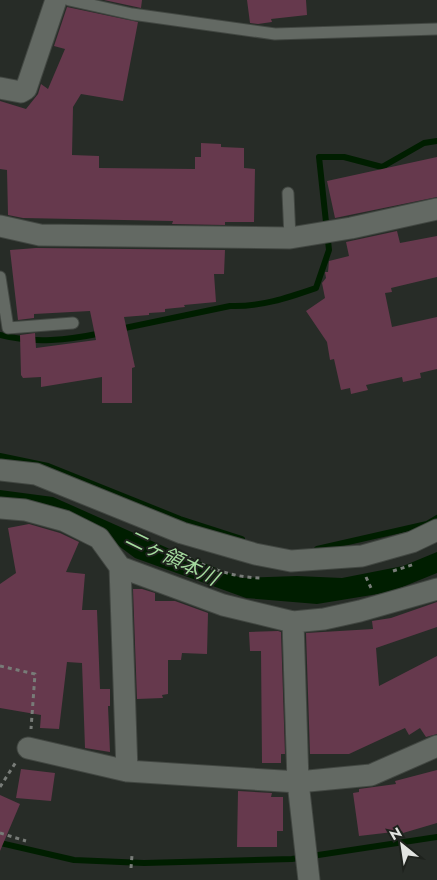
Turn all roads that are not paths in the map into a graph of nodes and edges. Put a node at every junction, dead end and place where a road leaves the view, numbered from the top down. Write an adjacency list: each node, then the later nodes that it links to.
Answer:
1 (56, 0): 4 (street)
2 (69, 0): 3 (lane)
3 (437, 29)
4 (0, 88)
5 (288, 194): 8 (lane)
6 (437, 209): 8 (street)
7 (0, 226): 8 (street)
8 (290, 238)
9 (0, 277): 10 (lane)
10 (72, 323)
11 (0, 470): 13 (street)
12 (0, 508): 14 (street)
13 (437, 530)
14 (120, 567): 16 (street); 19 (street)
15 (437, 589): 16 (street)
16 (293, 622): 20 (street)
17 (437, 746): 20 (street)
18 (28, 748): 19 (street)
19 (127, 771): 20 (street)
20 (298, 782): 21 (street)
21 (309, 874)

